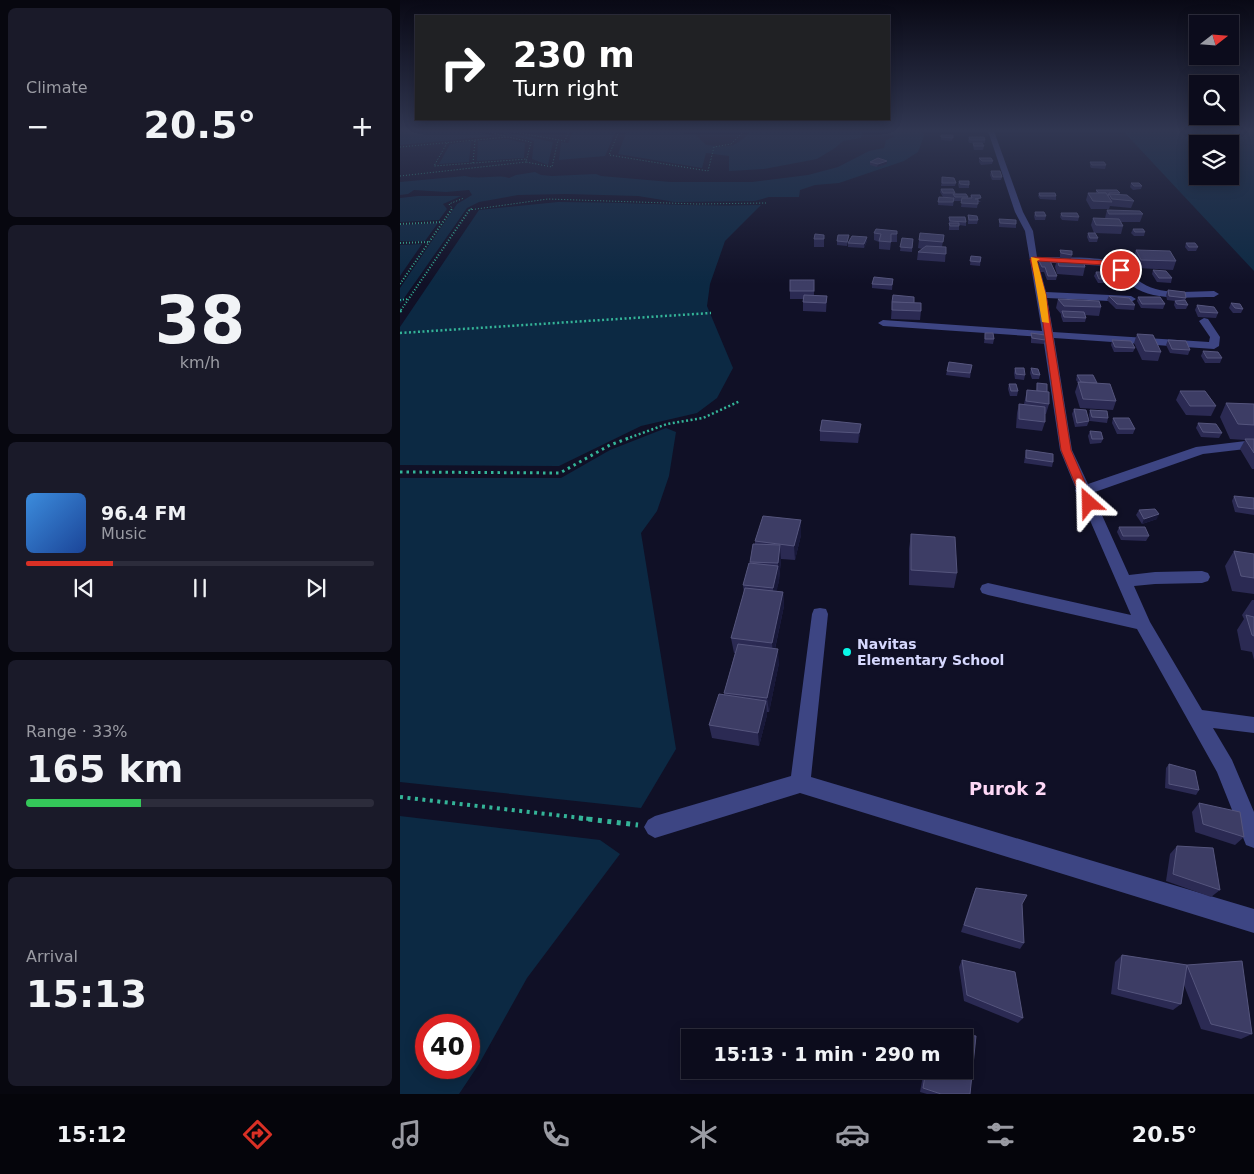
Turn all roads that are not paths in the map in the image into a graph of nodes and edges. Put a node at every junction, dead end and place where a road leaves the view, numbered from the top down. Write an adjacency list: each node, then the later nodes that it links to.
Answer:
1 (1009, 182): 2 (street)
2 (1033, 259): 3 (street); 4 (street)
3 (1214, 294)
4 (1042, 295): 5 (street); 8 (street)
5 (1131, 299)
6 (1204, 321): 8 (street)
7 (883, 323): 8 (street)
8 (1048, 335): 10 (street)
9 (1254, 444): 10 (street)
10 (1082, 491): 12 (street)
11 (1202, 577): 12 (street)
12 (1123, 582): 15 (street)
13 (988, 589): 15 (street)
14 (820, 614): 18 (street)
15 (1143, 624): 16 (street)
16 (1196, 717): 17 (street); 20 (street)
17 (1254, 725)
18 (800, 783): 19 (street); 21 (street)
19 (655, 827)
20 (1254, 836)
21 (1254, 921)

